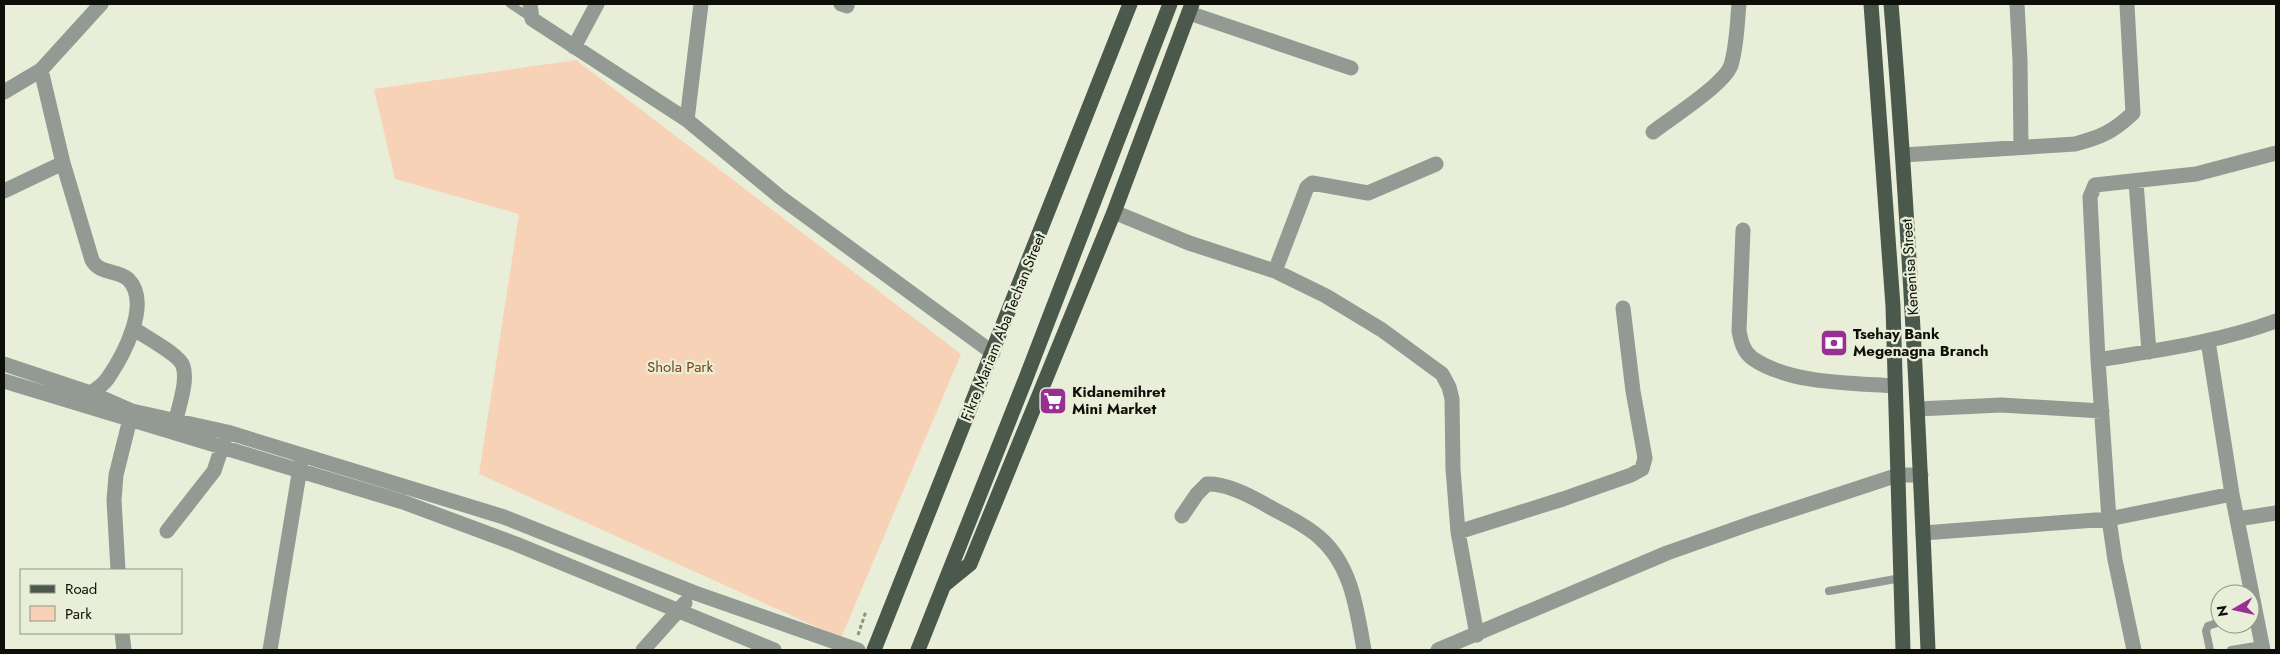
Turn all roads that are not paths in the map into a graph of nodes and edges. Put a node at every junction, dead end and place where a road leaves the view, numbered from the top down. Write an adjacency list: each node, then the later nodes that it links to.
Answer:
1 (101, 4): 17 (street)
2 (510, 4): 14 (lane)
3 (530, 4): 14 (street)
4 (597, 4): 15 (street)
5 (700, 4): 19 (street)
6 (1130, 4): 38 (main road, Fikre Mariam Aba Techan Street)
7 (1170, 4): 65 (main road)
8 (1739, 4): 20 (street)
9 (1871, 4): 31 (main road, Kenenisa Street)
10 (1891, 4): 23 (main road, Kenenisa Street)
11 (2017, 4): 21 (street)
12 (2127, 5): 21 (street)
13 (1190, 8): 16 (street); 28 (main road)
14 (532, 19): 15 (street)
15 (574, 47): 19 (street)
16 (1351, 68)
17 (41, 70): 18 (street); 24 (street)
18 (4, 92)
19 (688, 120): 38 (street)
20 (1653, 132)
21 (2021, 147): 23 (street)
22 (2276, 153): 26 (street)
23 (1903, 154): 32 (main road, Kenenisa Street)
24 (63, 163): 27 (street); 35 (street)
25 (1436, 164): 30 (street)
26 (2136, 182): 37 (street); 39 (street)
27 (4, 191)
28 (1114, 212): 30 (street); 65 (main road)
29 (1743, 230): 42 (street)
30 (1275, 271): 60 (street)
31 (1893, 306): 32 (main road); 42 (main road, Kenenisa Street)
32 (1912, 306): 44 (main road, Kenenisa Street)
33 (1624, 308): 60 (street)
34 (2276, 321): 36 (street)
35 (134, 329): 43 (street); 47 (street)
36 (2208, 341): 37 (street); 54 (street)
37 (2150, 352): 39 (street)
38 (993, 353): 79 (main road, Fikre Mariam Aba Techan Street)
39 (2098, 360): 45 (street)
40 (4, 364): 43 (street)
41 (4, 381): 46 (street)
42 (1895, 386): 52 (main road, Kenenisa Street)
43 (92, 393): 46 (street)
44 (1918, 408): 45 (street); 53 (main road, Kenenisa Street)
45 (2102, 411): 57 (street)
46 (131, 415): 47 (street); 49 (street); 62 (street)
47 (176, 420): 48 (street)
48 (228, 432): 49 (street); 50 (street)
49 (222, 448): 51 (street); 59 (street)
50 (302, 455): 51 (street); 67 (street)
51 (300, 472): 68 (street); 75 (street)
52 (1898, 475): 53 (street); 63 (main road, Kenenisa Street); 71 (street)
53 (1921, 475): 61 (main road, Kenenisa Street)
54 (2232, 494): 57 (street); 58 (street)
55 (2276, 513): 58 (street)
56 (1182, 516): 81 (street)
57 (2109, 519): 61 (street); 85 (street)
58 (2236, 519): 64 (street)
59 (166, 531)
60 (1458, 532): 71 (street)
61 (1923, 533): 84 (main road, Kenenisa Street)
62 (118, 569)
63 (1901, 578): 66 (lane); 83 (main road, Kenenisa Street)
64 (2248, 584)
65 (943, 586): 80 (main road)
66 (1829, 591)
67 (695, 593): 68 (street); 78 (street)
68 (679, 610): 76 (street); 77 (street)
69 (2210, 625): 86 (lane)
70 (122, 634): 74 (street)
71 (1477, 634): 82 (street)
72 (2258, 634): 73 (street)
73 (2262, 648): 87 (lane)
74 (124, 650)
75 (270, 650)
76 (643, 650)
77 (774, 650)
78 (856, 650)
79 (874, 650)
80 (918, 650)
81 (1364, 650)
82 (1438, 650)
83 (1903, 650)
84 (1928, 650)
85 (2134, 650)
86 (2210, 650)
87 (2231, 650)

